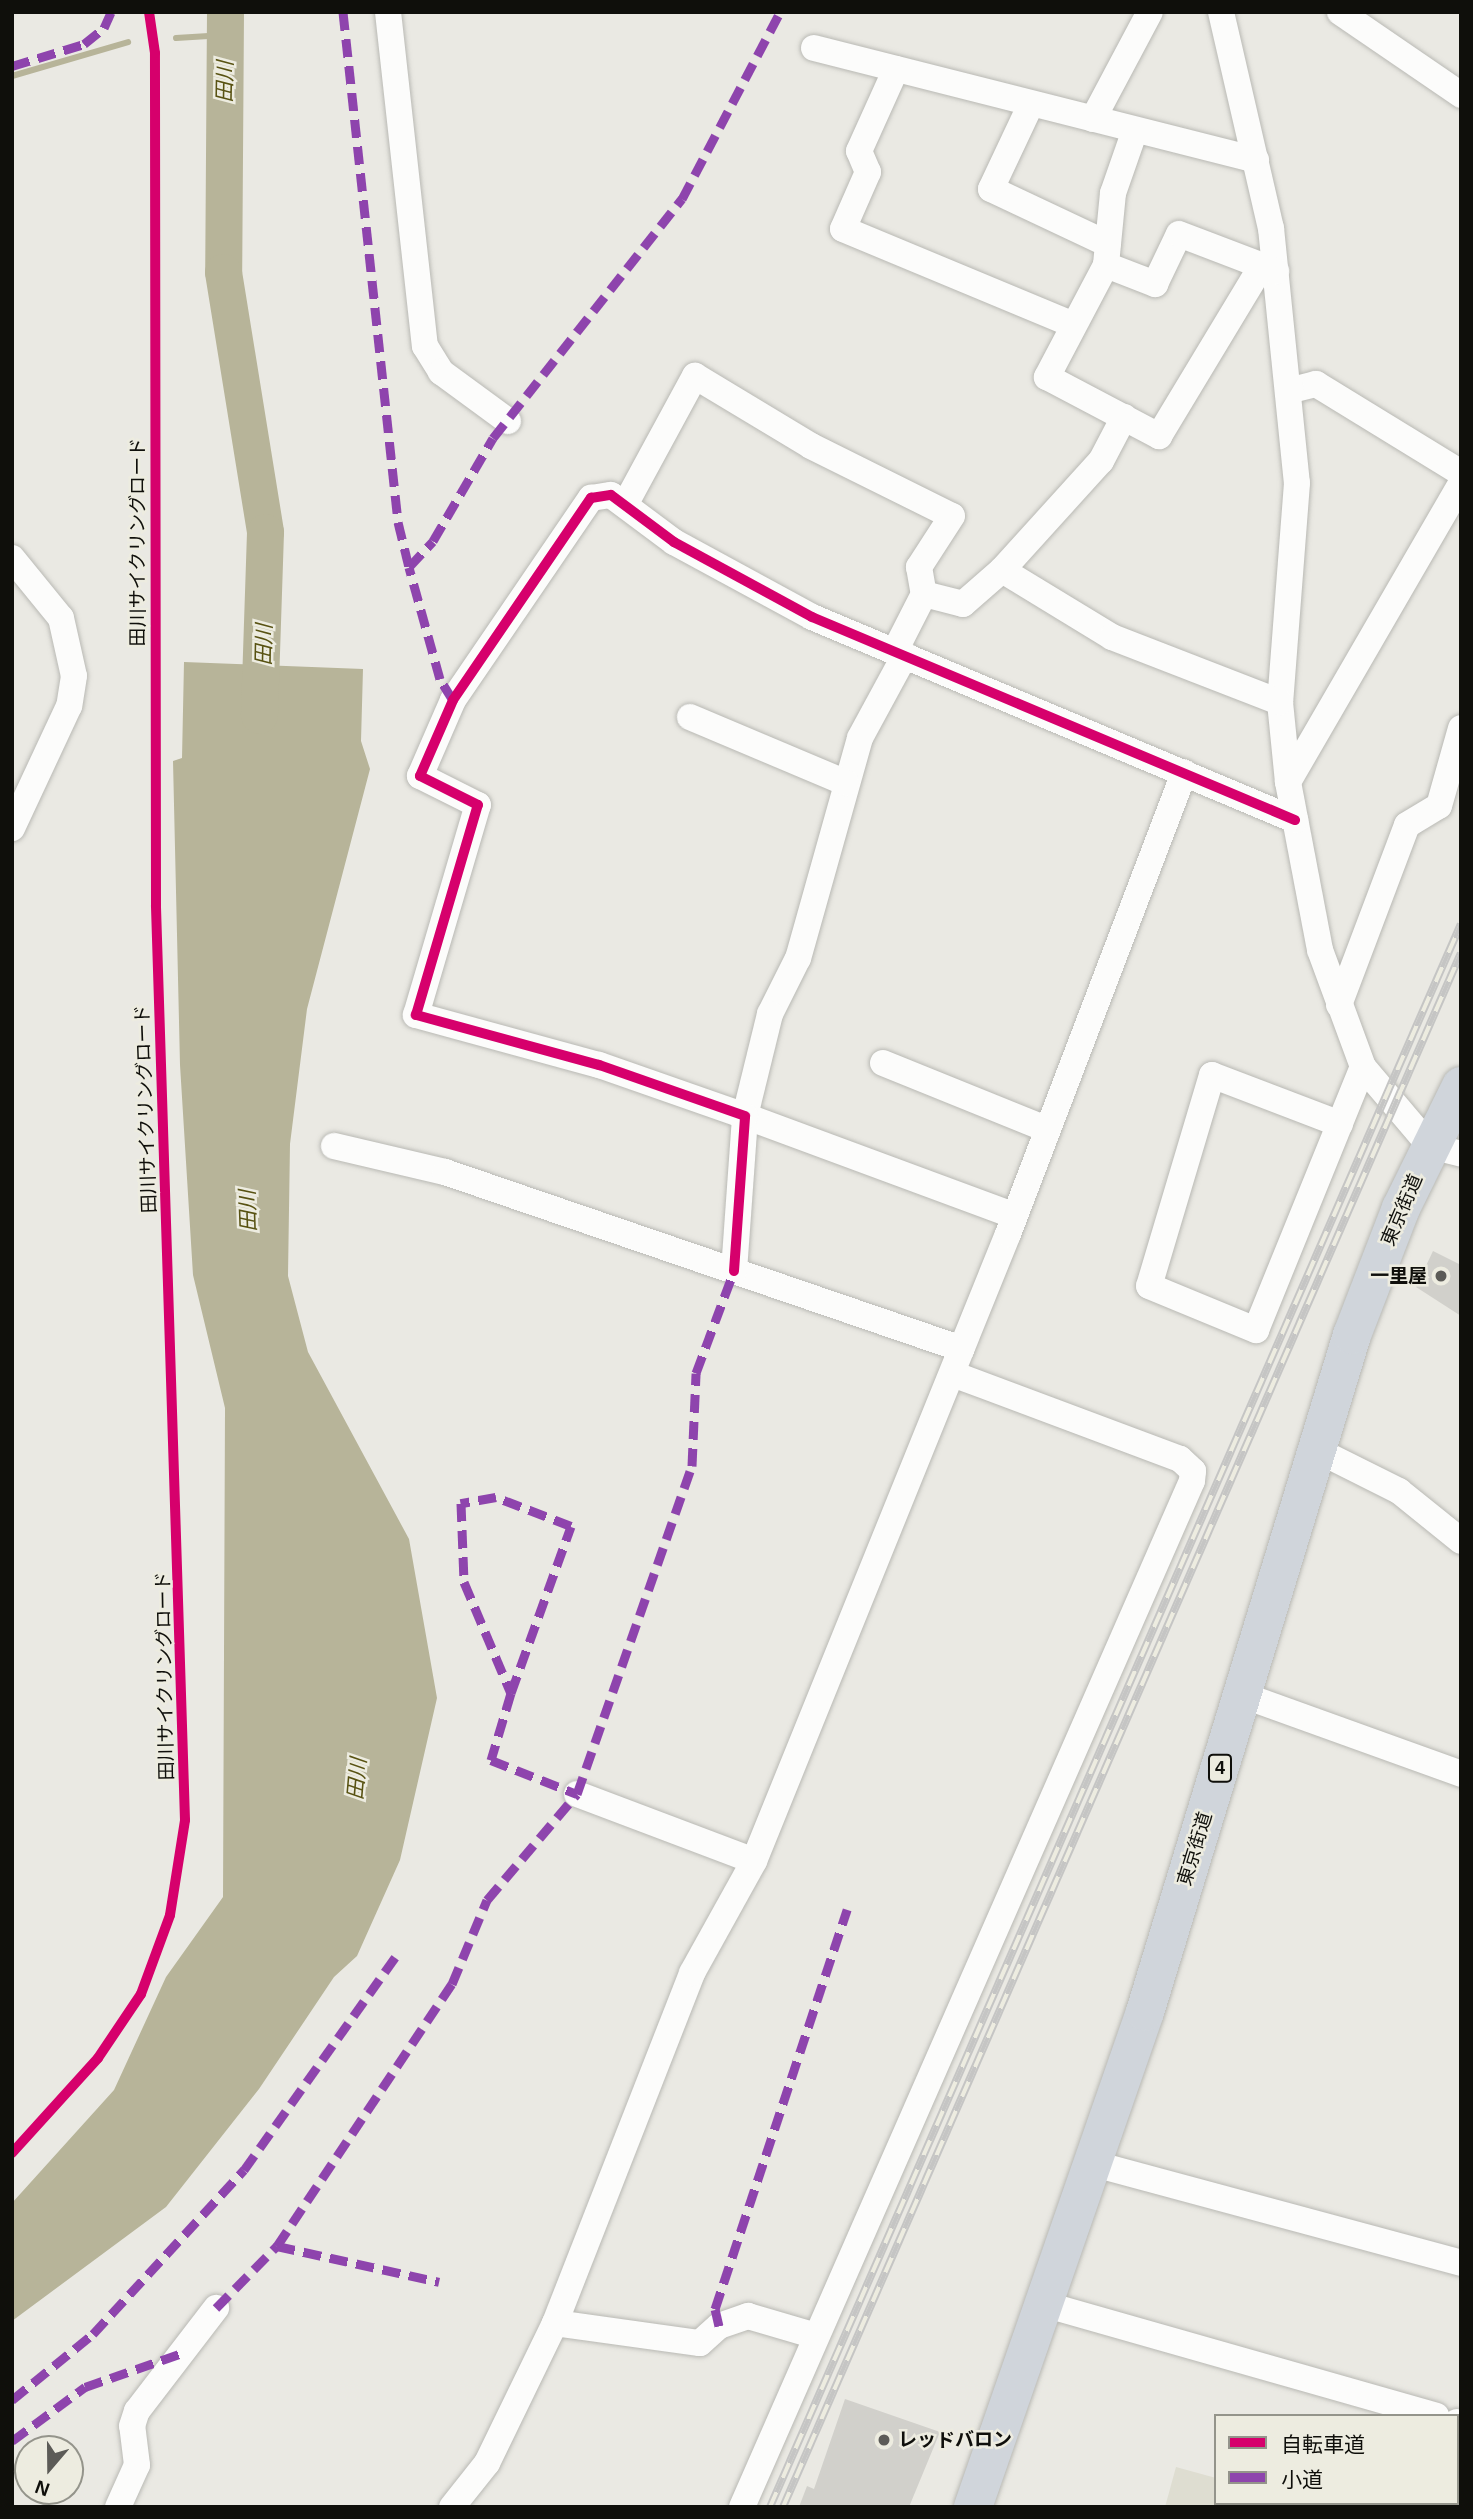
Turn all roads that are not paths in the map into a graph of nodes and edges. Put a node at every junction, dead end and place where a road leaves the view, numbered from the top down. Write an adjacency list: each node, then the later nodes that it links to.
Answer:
1 (388, 12): 17 (street)
2 (1221, 12): 11 (street)
3 (1340, 12): 7 (street)
4 (1143, 14): 9 (street)
5 (814, 48): 6 (street)
6 (896, 69): 8 (street); 14 (street)
7 (1461, 95)
8 (1031, 104): 9 (street); 12 (street)
9 (1093, 119): 10 (street)
10 (1136, 130): 11 (street); 12 (street)
11 (1256, 160): 13 (street)
12 (1107, 255): 13 (street); 14 (street)
13 (1269, 268): 15 (street); 16 (street)
14 (1074, 325): 16 (street)
15 (1288, 391): 18 (street); 25 (street)
16 (1124, 417): 22 (street)
17 (508, 421)
18 (1461, 473)
19 (1461, 484): 29 (street)
20 (626, 503): 23 (street); 24 (street); 37 (street)
21 (12, 558): 32 (street)
22 (1002, 570): 23 (street); 25 (street)
23 (925, 594): 24 (street)
24 (900, 653): 28 (street); 30 (street)
25 (1280, 702): 29 (street)
26 (690, 717): 30 (street)
27 (1461, 728): 33 (street)
28 (1184, 772): 31 (street); 39 (street)
29 (1288, 782): 31 (street)
30 (846, 783): 37 (street)
31 (1295, 820): 33 (street)
32 (12, 828)
33 (1339, 1005): 35 (street)
34 (883, 1063): 39 (street)
35 (1363, 1067): 38 (street); 41 (street)
36 (1461, 1086): 41 (highway, 東京街道 / 4)
37 (745, 1116): 42 (street); 43 (street)
38 (1340, 1125): 38 (street)
39 (1044, 1128): 42 (street)
40 (334, 1146): 43 (street)
41 (1445, 1150): 46 (highway, 東京街道 / 4)
42 (1013, 1214): 44 (street)
43 (734, 1271): 44 (street)
44 (962, 1349): 45 (street)
45 (953, 1374): 51 (street); 57 (street)
46 (1317, 1450): 47 (street); 48 (highway, 東京街道 / 4)
47 (1461, 1541)
48 (1241, 1695): 49 (street); 52 (highway, 東京街道 / 4)
49 (1461, 1774)
50 (578, 1794): 51 (street)
51 (754, 1861): 56 (street)
52 (1091, 2163): 53 (street); 54 (highway, 東京街道 / 4)
53 (1461, 2263)
54 (1040, 2303): 58 (street); 59 (highway, 東京街道 / 4)
55 (216, 2308): 60 (street)
56 (555, 2323): 57 (street); 61 (street)
57 (817, 2336): 62 (street)
58 (1429, 2414)
59 (987, 2456): 63 (highway, 東京街道 / 4); 64 (highway, 東京街道 / 4)
60 (118, 2507)
61 (452, 2507)
62 (742, 2507)
63 (964, 2507)
64 (973, 2507)

